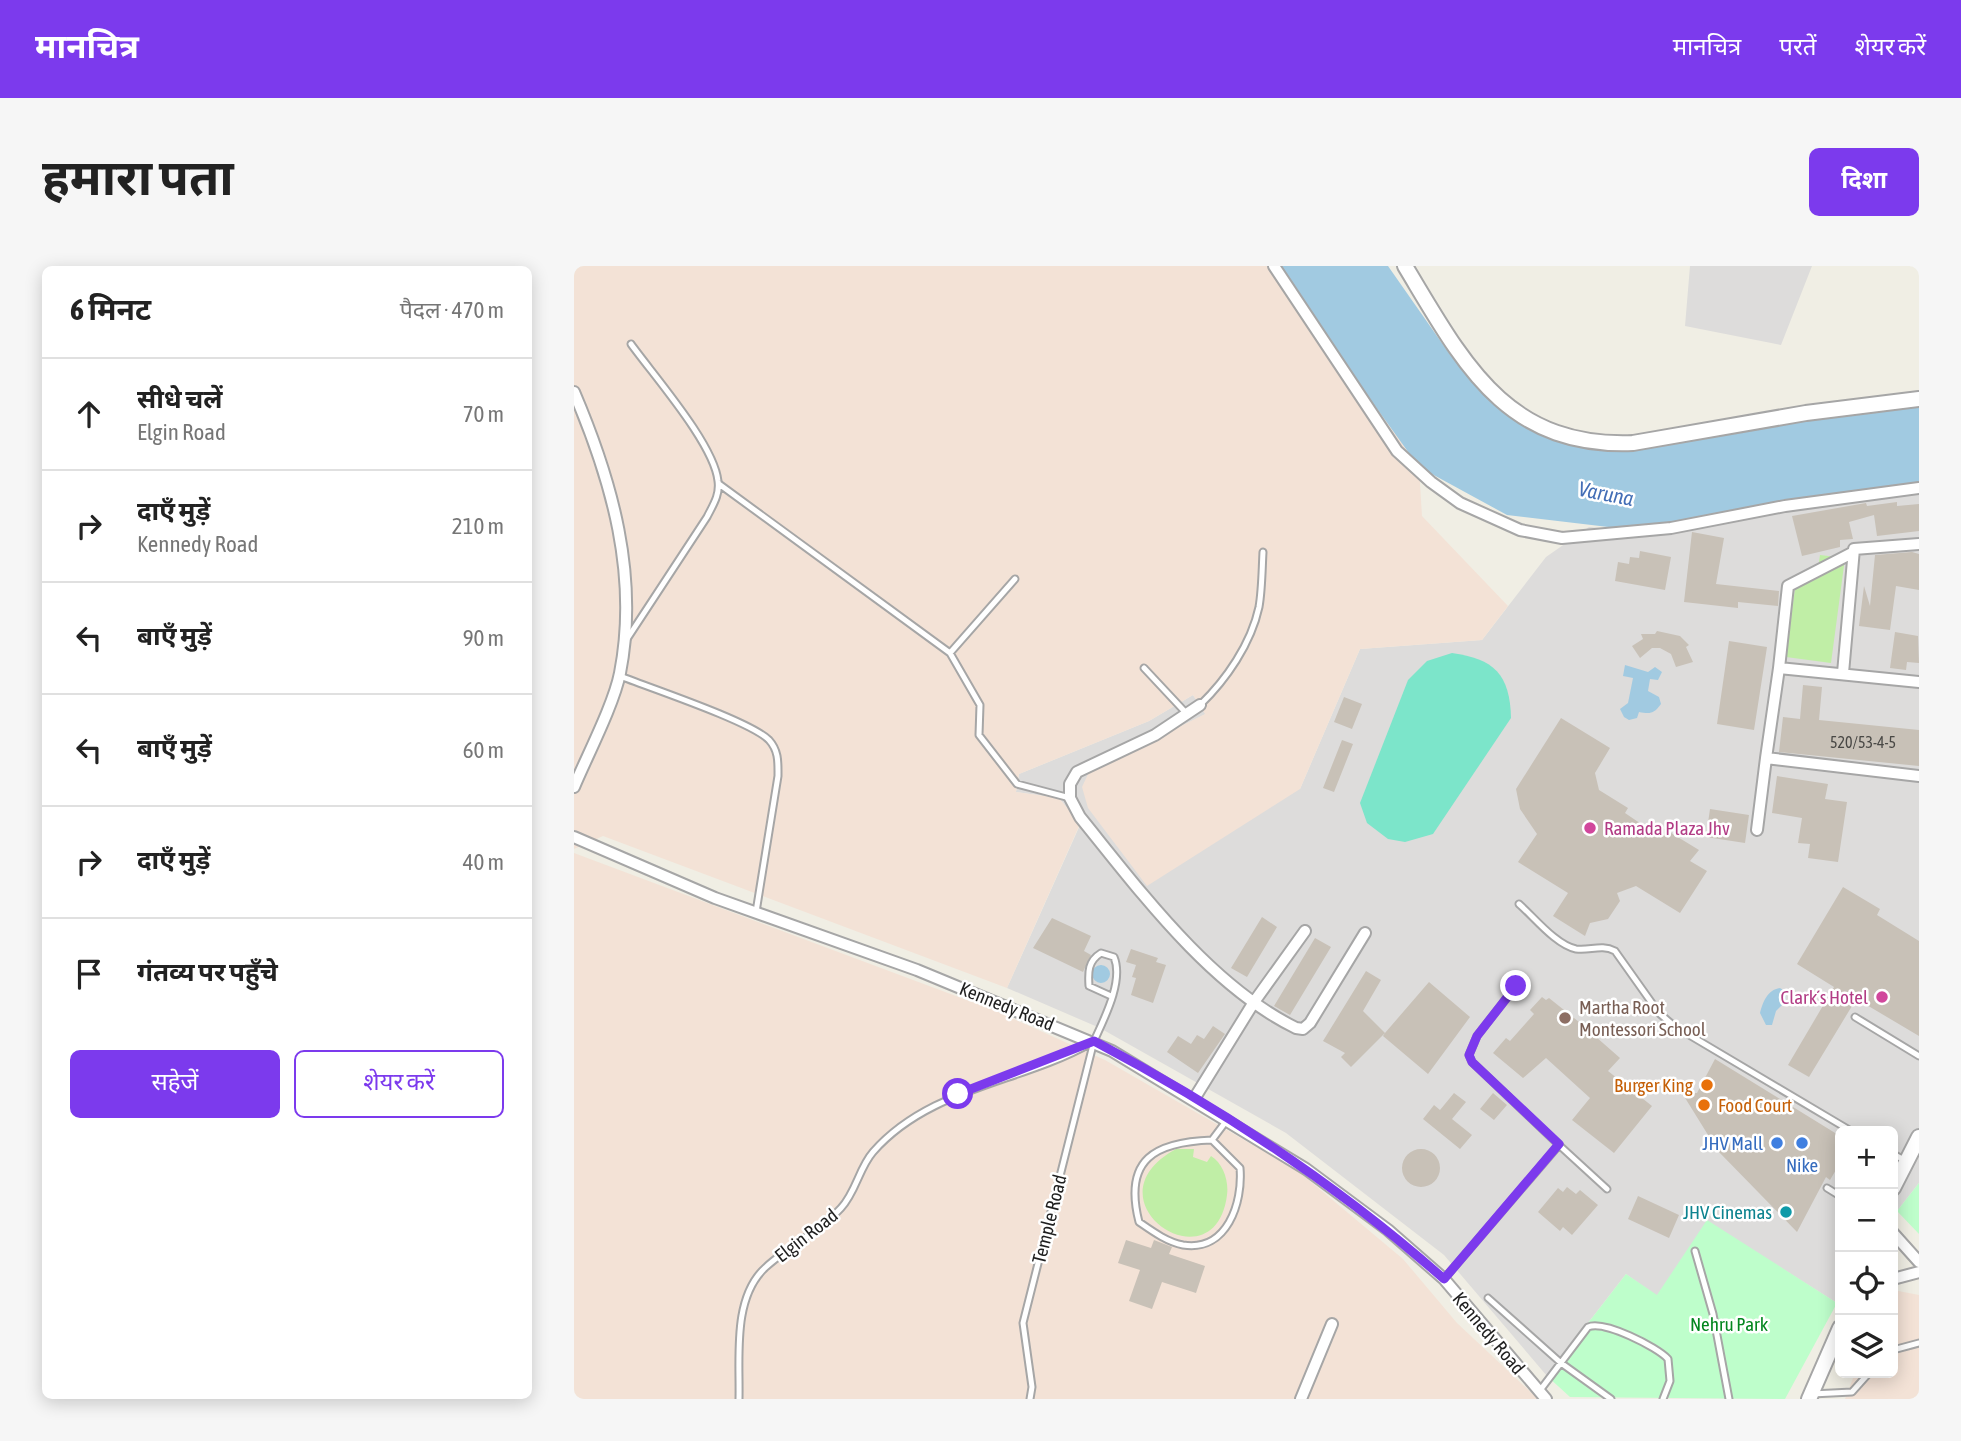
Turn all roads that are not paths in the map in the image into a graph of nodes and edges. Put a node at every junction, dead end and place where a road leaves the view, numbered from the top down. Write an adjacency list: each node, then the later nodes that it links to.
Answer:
1 (1274, 266): 7 (street)
2 (1405, 266): 5 (street)
3 (631, 344): 6 (lane)
4 (574, 392): 12 (street)
5 (1919, 399)
6 (719, 484): 12 (lane); 13 (lane)
7 (1919, 488)
8 (1919, 544): 10 (street)
9 (1263, 552): 19 (lane)
10 (1852, 553): 14 (street); 16 (street)
11 (1015, 579): 13 (lane)
12 (624, 645): 17 (street)
13 (950, 653): 24 (lane)
14 (1779, 667): 16 (street); 21 (street)
15 (1144, 668): 20 (lane)
16 (1843, 673): 18 (street)
17 (620, 676): 23 (street); 28 (lane)
18 (1919, 681)
19 (1200, 705): 20 (street)
20 (1187, 714): 24 (street)
21 (1766, 758): 22 (street); 25 (street)
22 (1919, 776)
23 (574, 787)
24 (1070, 798): 33 (street)
25 (1757, 830)
26 (574, 837): 28 (street, Kennedy Road)
27 (1519, 904): 39 (lane)
28 (756, 912): 35 (street, Kennedy Road)
29 (1305, 931): 33 (street)
30 (1365, 933): 33 (street)
31 (1516, 986): 42 (lane)
32 (1111, 996): 32 (lane, Temple Road); 35 (lane, Temple Road)
33 (1254, 1002): 37 (street)
34 (1855, 1017): 36 (lane)
35 (1094, 1041): 37 (street, Kennedy Road); 62 (lane, Elgin Road); 63 (lane, Temple Road)
36 (1919, 1056)
37 (1195, 1099): 38 (street, Kennedy Road)
38 (1227, 1120): 41 (lane); 52 (street, Kennedy Road)
39 (1843, 1126)
40 (1919, 1137): 43 (street)
41 (1212, 1140): 41 (lane)
42 (1559, 1144): 45 (lane); 52 (lane)
43 (1899, 1157)
44 (1826, 1188): 46 (lane)
45 (1607, 1189)
46 (1835, 1193)
47 (1898, 1239): 49 (street)
48 (1695, 1251): 67 (lane)
49 (1919, 1262)
50 (1919, 1272): 51 (street)
51 (1898, 1278)
52 (1444, 1279): 60 (street, Kennedy Road)
53 (1488, 1298): 58 (lane)
54 (1332, 1324): 64 (street)
55 (1835, 1340): 61 (street)
56 (1919, 1343): 57 (lane)
57 (1898, 1349)
58 (1561, 1363): 60 (lane); 65 (lane); 66 (lane)
59 (1865, 1378): 61 (lane)
60 (1542, 1396)
61 (1811, 1397)
62 (738, 1399)
63 (1030, 1399)
64 (1301, 1399)
65 (1611, 1399)
66 (1664, 1399)
67 (1729, 1399)

